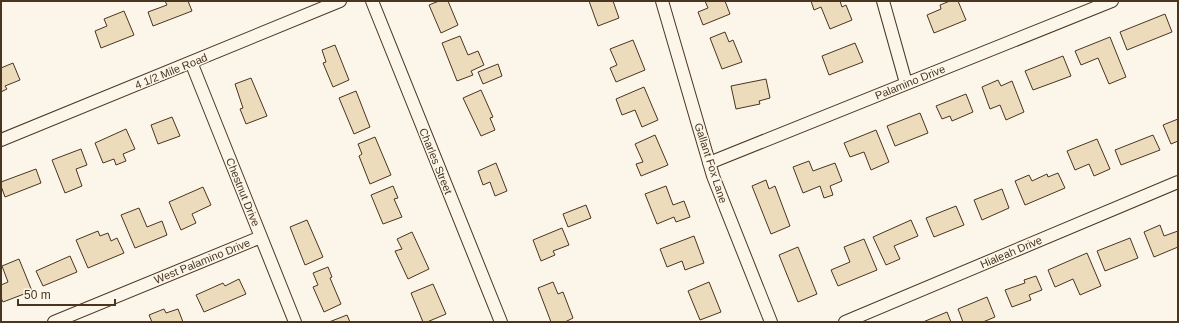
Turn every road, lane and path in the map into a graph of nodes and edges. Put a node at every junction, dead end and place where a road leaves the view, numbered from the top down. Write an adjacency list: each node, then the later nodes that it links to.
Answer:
1 (340, 1): 6 (street, 4 1/2 Mile Road)
2 (372, 1): 14 (street, Charles Street)
3 (662, 1): 9 (street, Gallant Fox Lane)
4 (883, 1): 7 (street)
5 (1112, 1): 7 (street, Palamino Drive)
6 (190, 62): 8 (street, 4 1/2 Mile Road); 11 (street, Chestnut Drive)
7 (906, 83): 9 (street, Palamino Drive)
8 (1, 140)
9 (709, 163): 15 (street, Gallant Fox Lane)
10 (1178, 182): 16 (street, Hialeah Drive)
11 (261, 237): 12 (street, West Palamino Drive); 13 (street, Chestnut Drive)
12 (54, 322)
13 (295, 322)
14 (501, 322)
15 (771, 322)
16 (845, 322)

